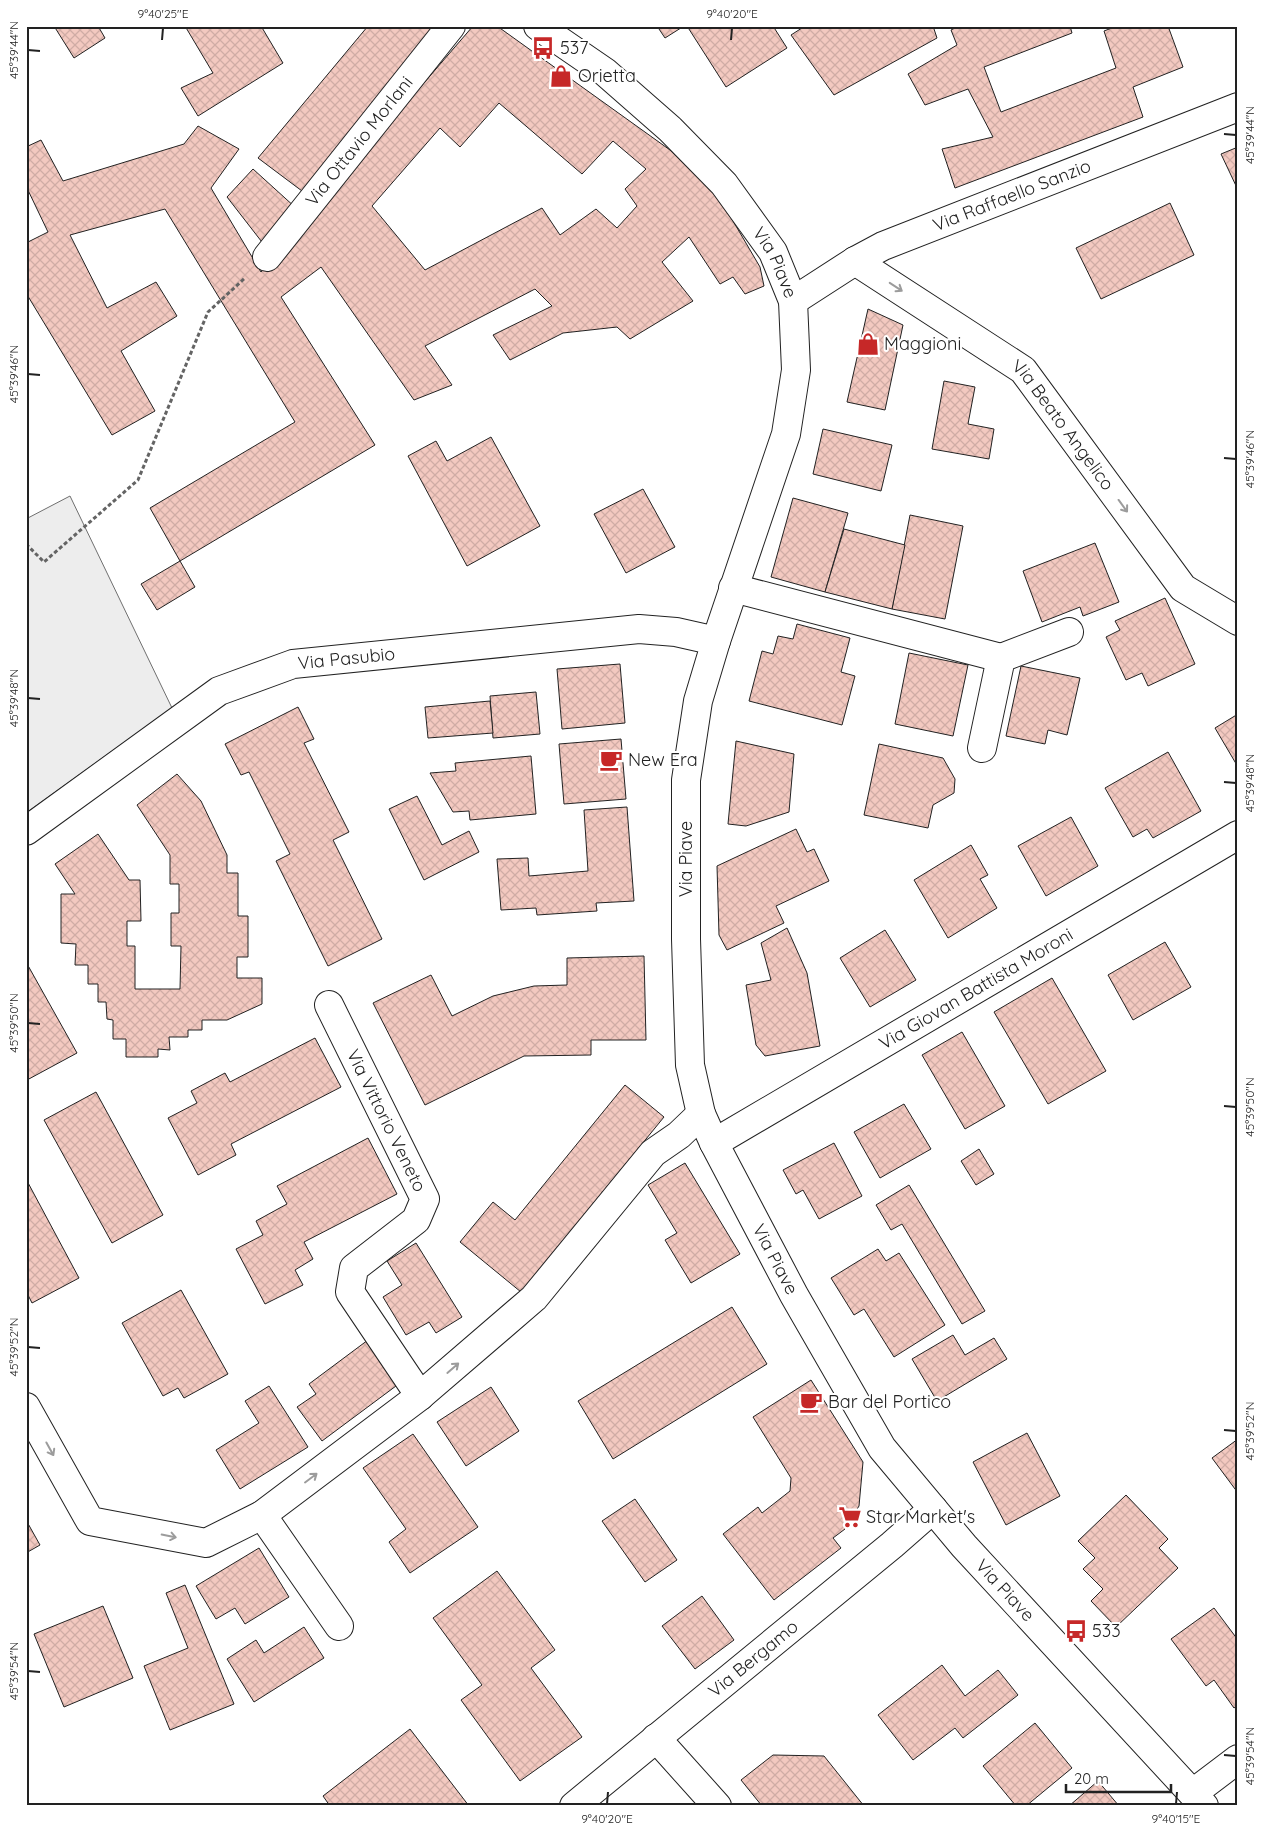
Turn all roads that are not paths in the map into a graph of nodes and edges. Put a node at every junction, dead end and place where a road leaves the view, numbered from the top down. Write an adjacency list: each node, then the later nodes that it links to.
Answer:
1 (451, 26): 6 (street, Via Ottavio Morlani)
2 (538, 26): 4 (street, Via Piave)
3 (559, 26): 4 (street)
4 (587, 61): 8 (street, Via Piave)
5 (1238, 107): 7 (street, Via Raffaello Sanzio)
6 (267, 257)
7 (855, 261): 8 (street, Via Raffaello Sanzio); 10 (street, Via Beato Angelico, one-way to 10)
8 (793, 301): 9 (street, Via Piave)
9 (734, 588): 12 (street, Via Piave); 13 (street)
10 (1238, 621)
11 (1069, 632): 13 (street)
12 (716, 641): 15 (street, Via Pasubio); 18 (street, Via Piave)
13 (1001, 658): 14 (street)
14 (982, 748)
15 (26, 831)
16 (1238, 836): 19 (street, Via Giovan Battista Moroni)
17 (329, 1005): 20 (street, Via Vittorio Veneto)
18 (701, 1114): 19 (street, Via Piave); 20 (street, one-way to 18)
19 (714, 1143): 22 (street, Via Piave)
20 (420, 1396): 23 (street, one-way to 20)
21 (26, 1407): 23 (street, one-way to 23)
22 (932, 1509): 25 (street, Via Bergamo); 27 (street, Via Piave)
23 (262, 1515): 24 (street)
24 (339, 1626)
25 (656, 1738): 28 (street, Via Bergamo); 29 (street)
26 (1238, 1759): 27 (street)
27 (1199, 1799)
28 (574, 1806)
29 (717, 1806)

